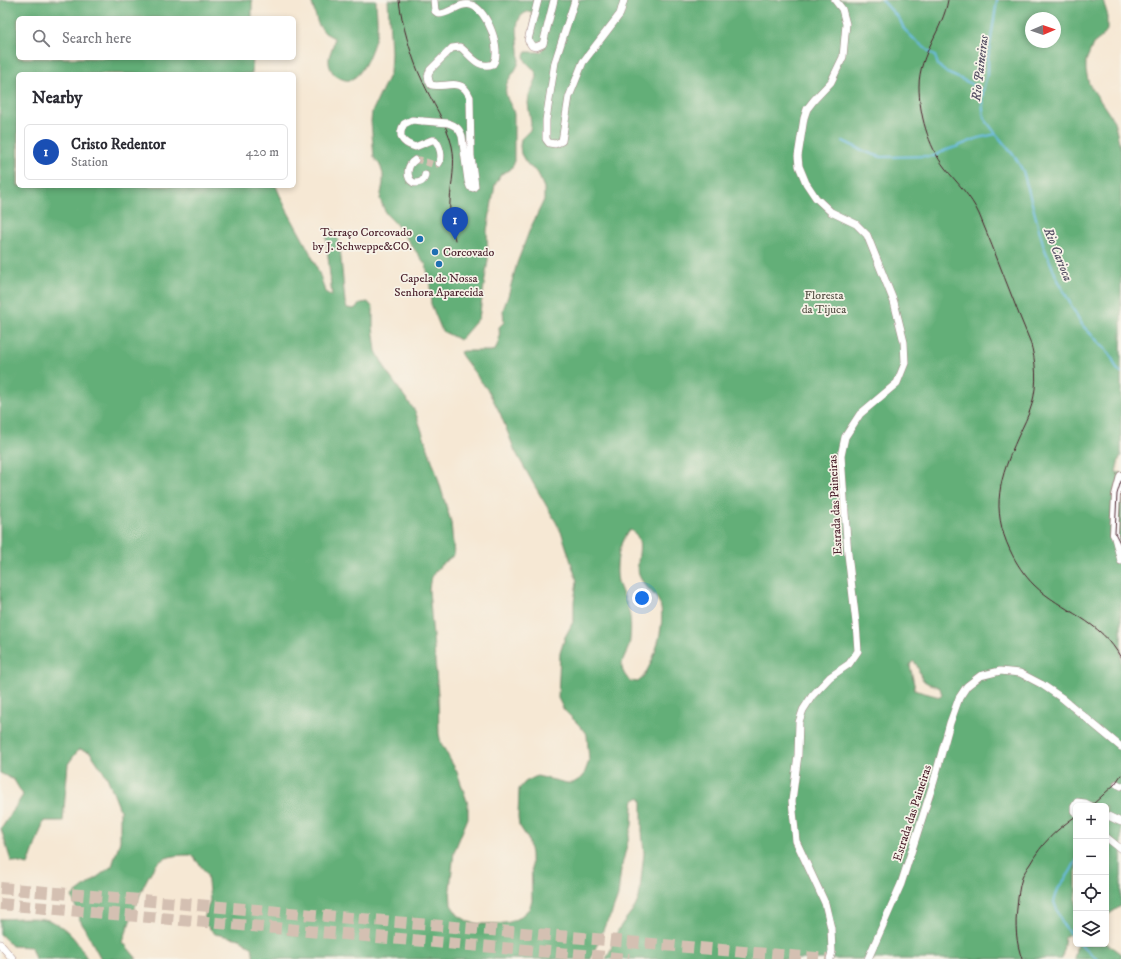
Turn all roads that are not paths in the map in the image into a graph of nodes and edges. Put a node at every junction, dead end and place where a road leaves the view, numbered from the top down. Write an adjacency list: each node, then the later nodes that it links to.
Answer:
1 (434, 0): 8 (street, bridge)
2 (538, 0): 3 (street)
3 (554, 0)
4 (575, 0): 5 (street)
5 (624, 0)
6 (835, 0): 21 (street, Estrada das Paineiras)
7 (415, 160): 9 (street)
8 (438, 163)
9 (425, 175)
10 (1121, 476): 11 (street)
11 (1114, 534): 12 (street); 13 (street)
12 (1121, 548)
13 (1121, 561)
14 (1121, 747): 22 (street, Estrada das Paineiras)
15 (1109, 816): 16 (street)
16 (1121, 822)
17 (1108, 839): 18 (street)
18 (1121, 849)
19 (0, 944): 20 (street)
20 (13, 959)
21 (830, 959)
22 (868, 959)

